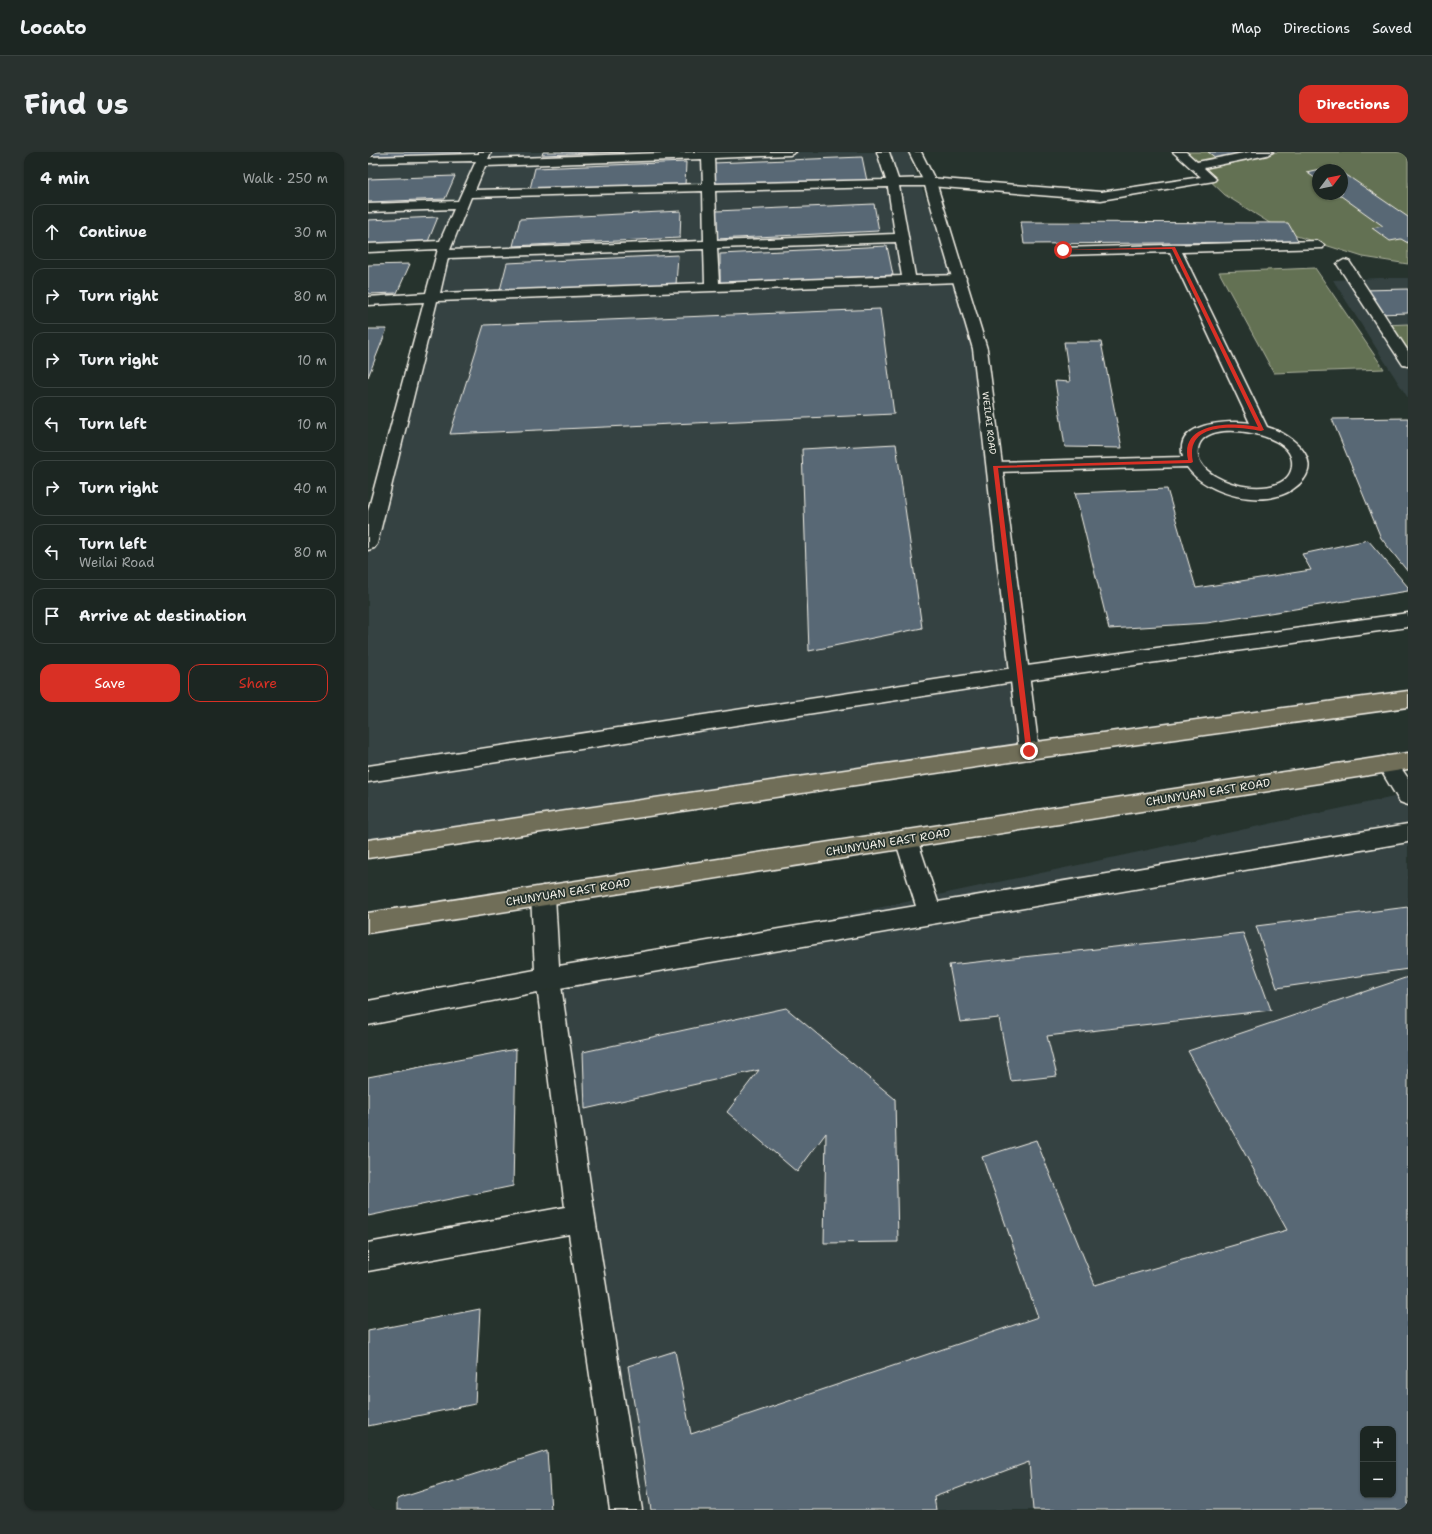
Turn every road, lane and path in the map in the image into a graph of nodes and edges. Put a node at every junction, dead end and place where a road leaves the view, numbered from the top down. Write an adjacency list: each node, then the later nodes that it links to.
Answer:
1 (790, 152): 6 (street)
2 (883, 152): 11 (street)
3 (915, 152): 10 (street, WEILAI ROAD)
4 (1178, 152): 9 (street)
5 (1266, 152): 9 (street)
6 (708, 153): 7 (street); 12 (street)
7 (482, 157): 8 (street); 13 (street)
8 (368, 160)
9 (1195, 166): 10 (street)
10 (930, 182): 11 (street); 23 (street, WEILAI ROAD)
11 (893, 183): 12 (street); 15 (street)
12 (709, 188): 13 (street); 16 (street)
13 (464, 200): 14 (street); 20 (street)
14 (368, 208)
15 (902, 238): 16 (street); 24 (street)
16 (710, 245): 20 (street); 25 (street)
17 (1318, 245): 19 (street)
18 (368, 248): 20 (street)
19 (1174, 248): 21 (street); 29 (street)
20 (444, 249): 26 (street)
21 (1063, 250)
22 (1344, 264): 28 (street)
23 (959, 278): 24 (street); 31 (street, WEILAI ROAD)
24 (909, 280): 25 (street)
25 (712, 287): 26 (street)
26 (431, 297): 27 (street); 32 (street)
27 (368, 301)
28 (1408, 362)
29 (1261, 430): 30 (street); 30 (street)
30 (1191, 462): 31 (street)
31 (995, 467): 34 (street, WEILAI ROAD)
32 (368, 544)
33 (1408, 620): 34 (street)
34 (1020, 674): 36 (street, WEILAI ROAD); 38 (street)
35 (1408, 699): 36 (main road)
36 (1029, 751): 42 (main road)
37 (1398, 762): 39 (street); 41 (main road, CHUNYUAN EAST ROAD)
38 (368, 774)
39 (1408, 796)
40 (1408, 833): 44 (street)
41 (906, 839): 43 (main road, CHUNYUAN EAST ROAD); 44 (street)
42 (368, 849)
43 (542, 896): 45 (main road, CHUNYUAN EAST ROAD); 46 (street)
44 (930, 914): 46 (street)
45 (368, 923)
46 (548, 979): 47 (street); 48 (street)
47 (368, 1013)
48 (581, 1218): 49 (street); 50 (street)
49 (368, 1257)
50 (626, 1510)

